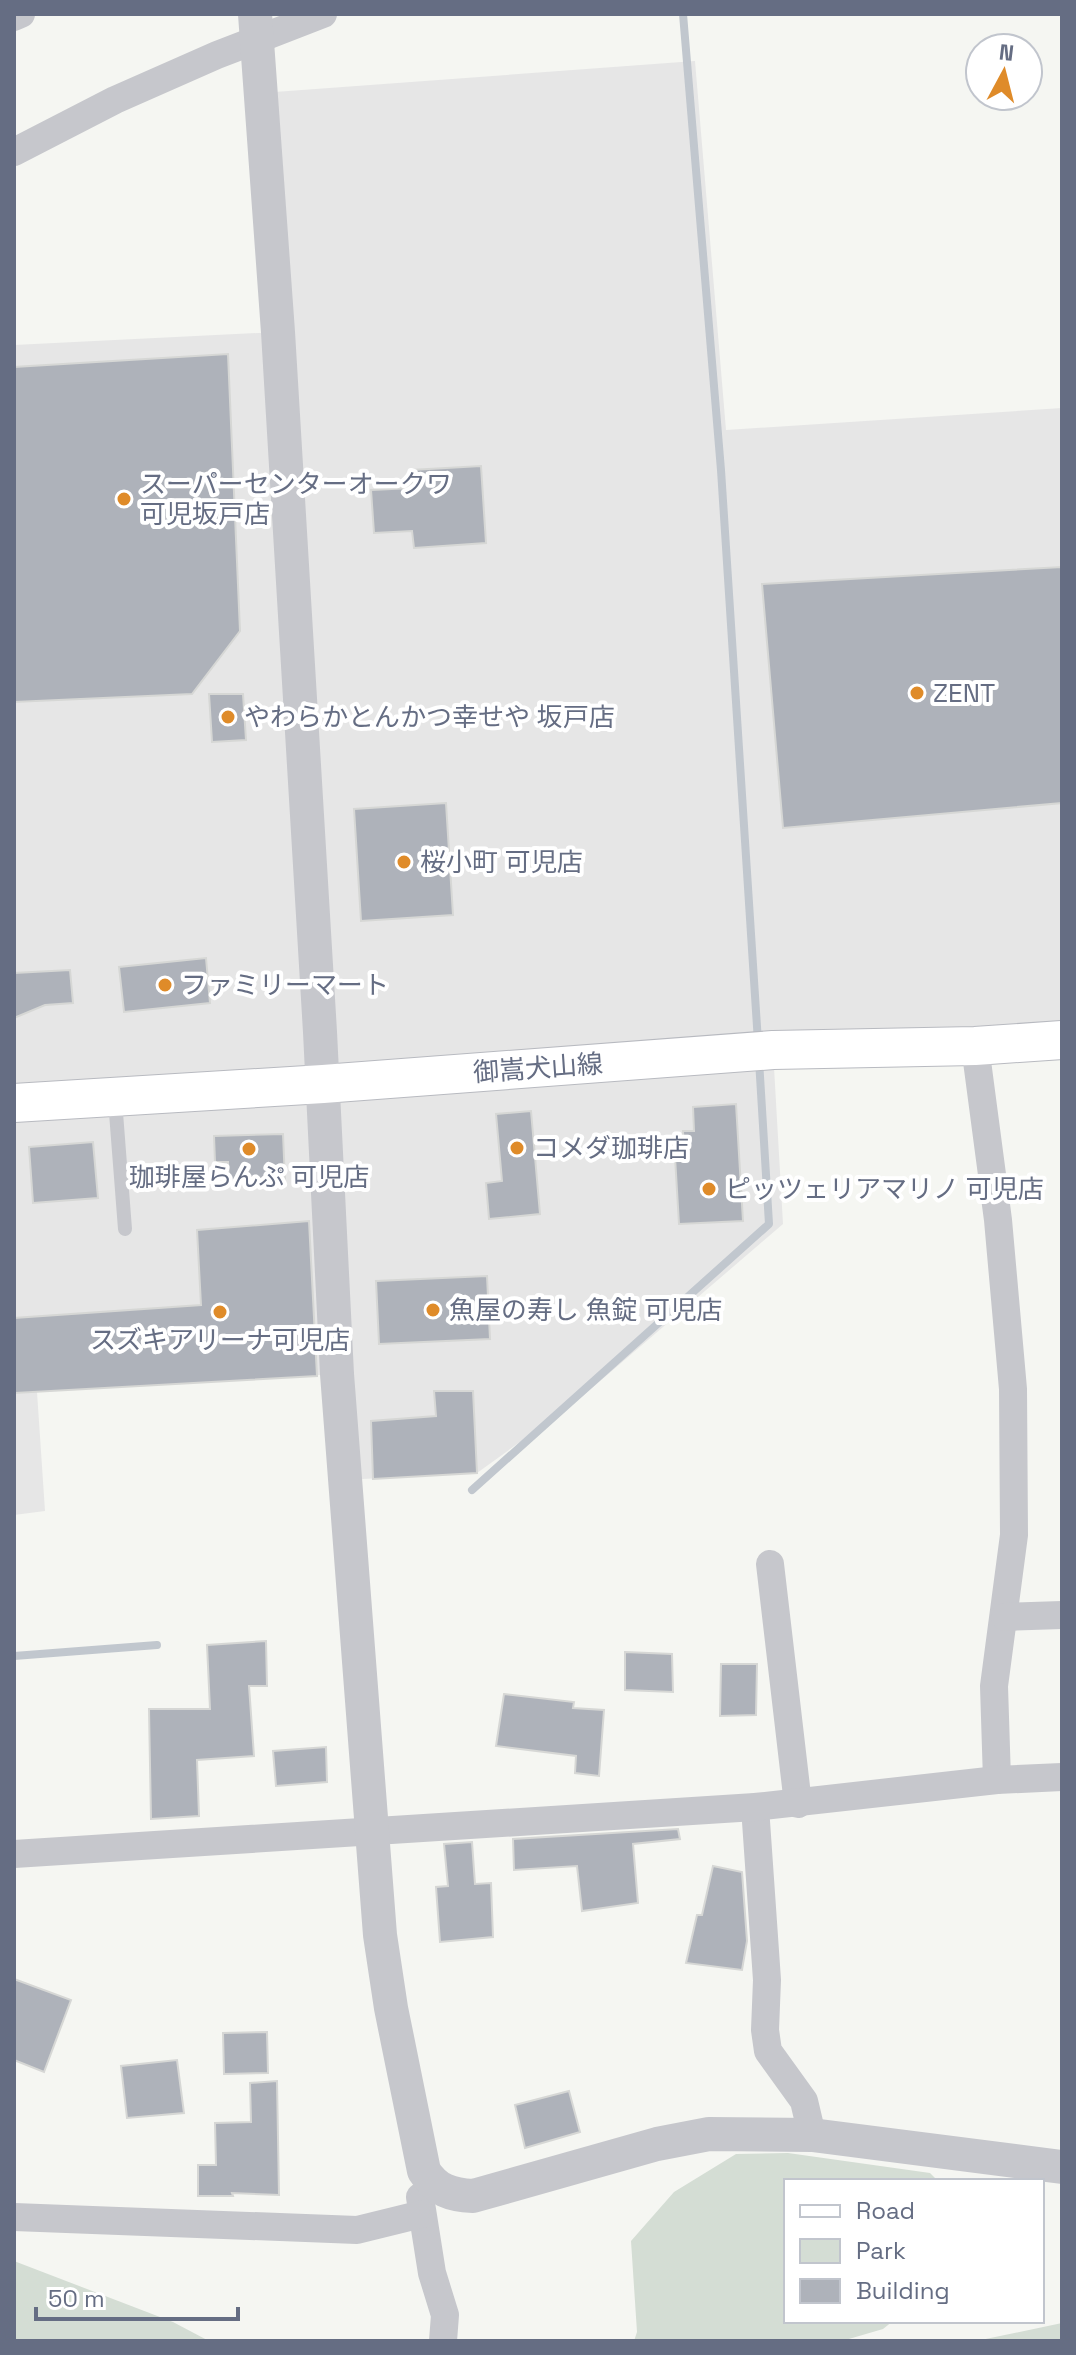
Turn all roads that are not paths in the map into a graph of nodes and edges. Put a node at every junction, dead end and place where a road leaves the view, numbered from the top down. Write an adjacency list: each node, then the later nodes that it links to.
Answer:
1 (21, 14): 3 (street)
2 (323, 14): 4 (street)
3 (14, 17)
4 (255, 28): 5 (street); 8 (street)
5 (14, 152)
6 (1062, 1040): 7 (main road, 御嵩犬山線)
7 (975, 1046): 8 (main road, 御嵩犬山線); 14 (street)
8 (323, 1084): 9 (main road, 御嵩犬山線); 19 (street)
9 (115, 1095): 10 (main road, 御嵩犬山線); 11 (lane)
10 (14, 1103)
11 (125, 1229)
12 (770, 1564): 17 (street)
13 (1062, 1615): 14 (street)
14 (1005, 1617): 16 (street)
15 (1062, 1777): 16 (street)
16 (997, 1780): 17 (street)
17 (798, 1804): 18 (street)
18 (755, 1807): 19 (street); 21 (street)
19 (372, 1831): 20 (street); 23 (street)
20 (14, 1854)
21 (812, 2135): 22 (street); 23 (street)
22 (1062, 2167)
23 (426, 2198): 24 (street); 25 (street)
24 (14, 2217)
25 (443, 2341)

